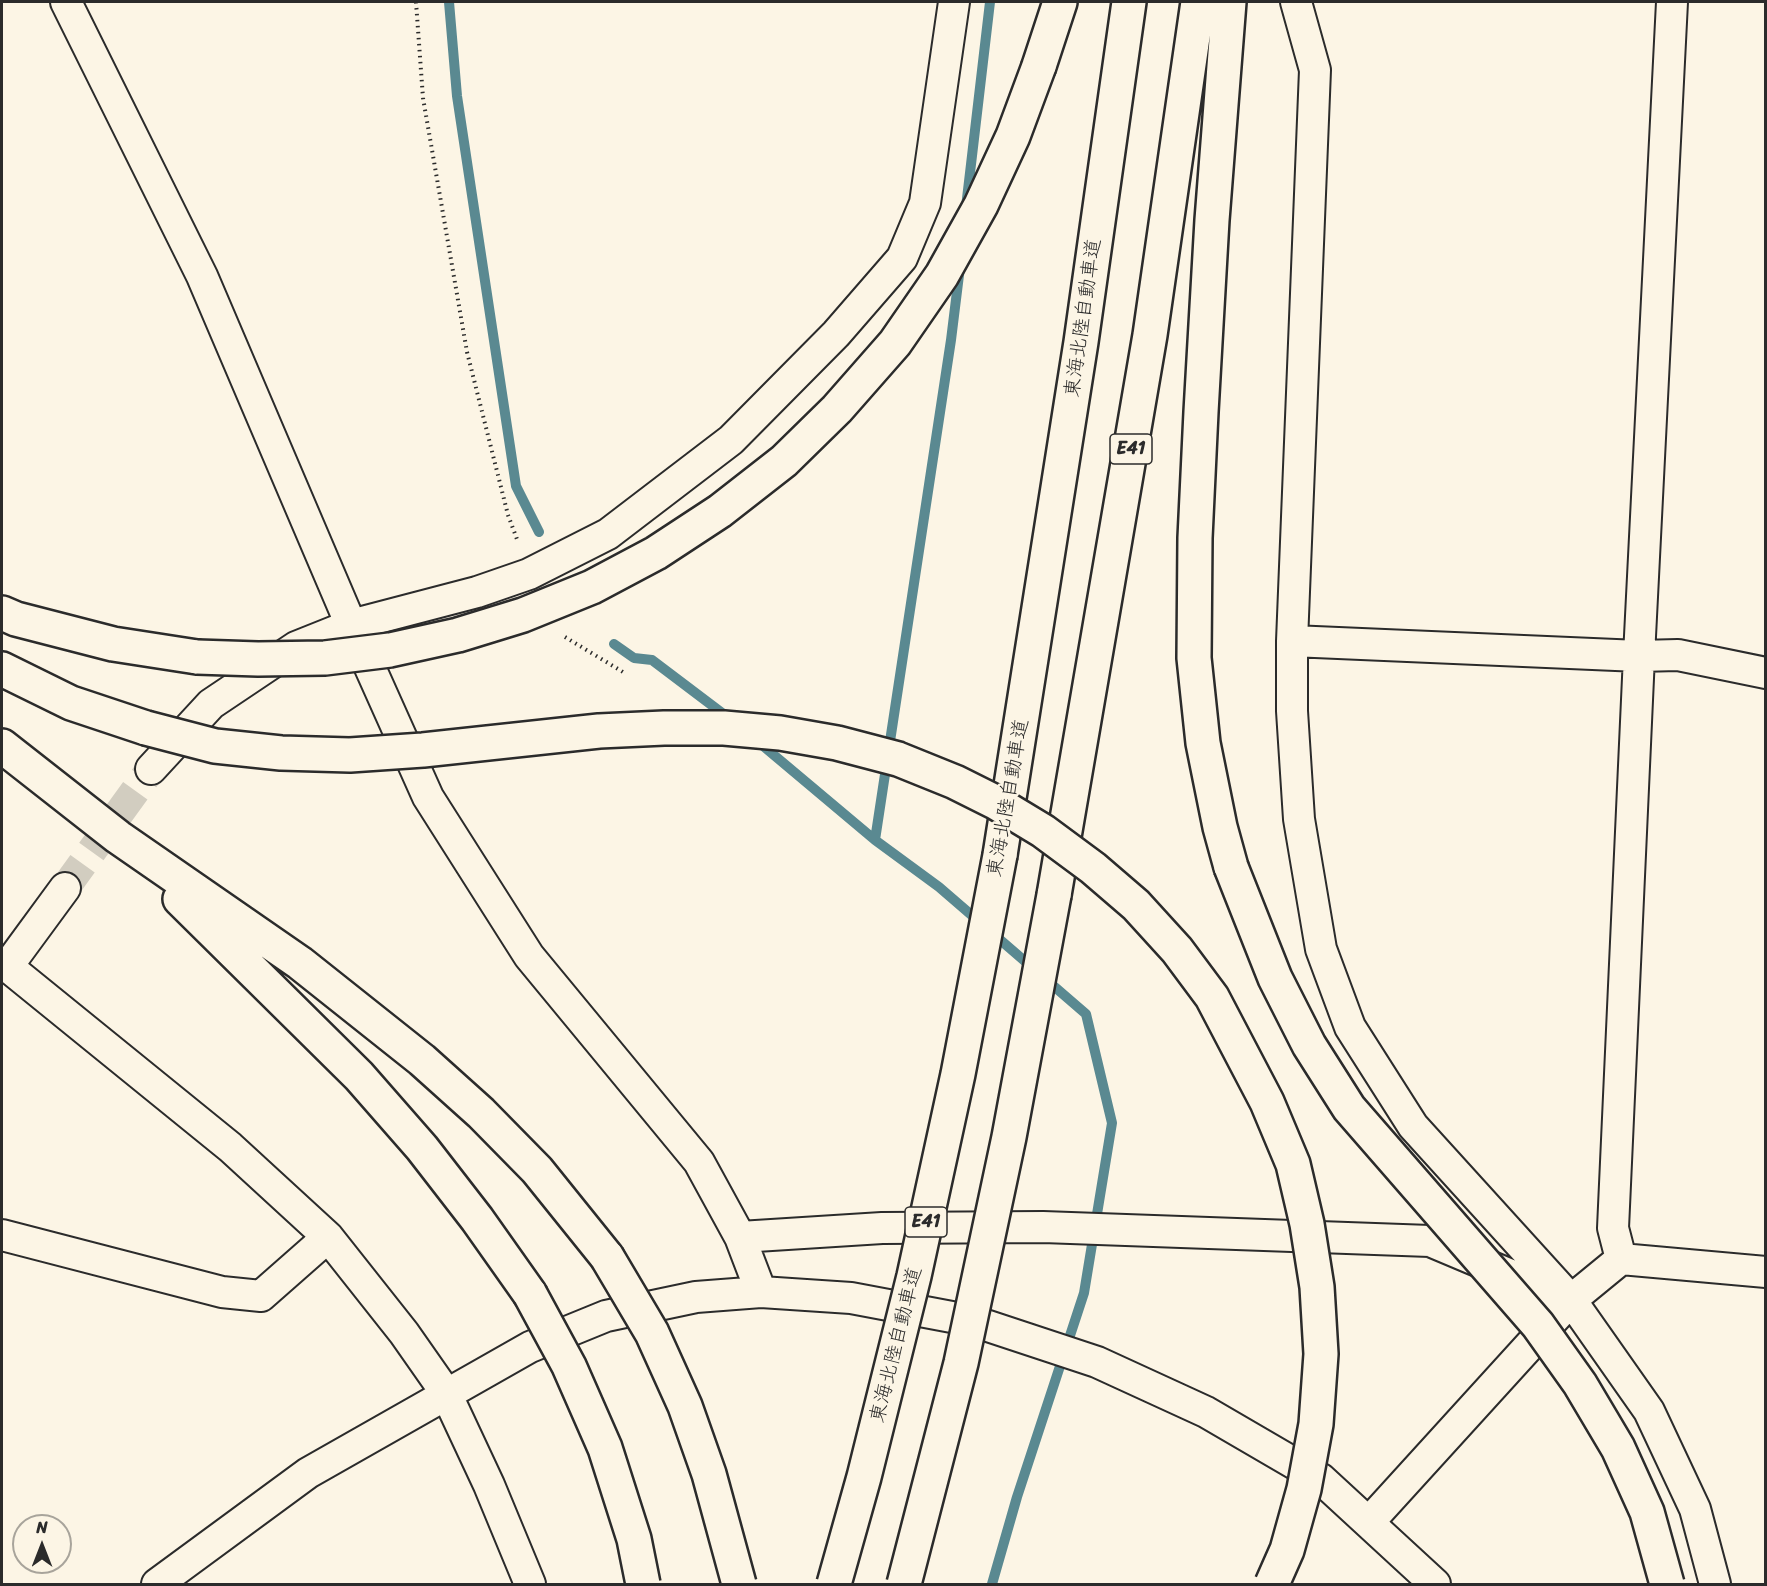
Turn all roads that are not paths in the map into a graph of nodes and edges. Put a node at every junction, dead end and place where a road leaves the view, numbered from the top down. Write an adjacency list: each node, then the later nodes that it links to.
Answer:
1 (66, 2): 10 (street)
2 (954, 2): 10 (street)
3 (1060, 2): 9 (highway, bridge)
4 (1129, 2): 33 (highway, 東海北陸自動車道 / E41, bridge)
5 (1198, 2): 34 (highway, E41, bridge)
6 (1229, 2): 37 (highway, bridge)
7 (1296, 2): 11 (street)
8 (1672, 2): 12 (street)
9 (2, 613)
10 (351, 625): 16 (street); 21 (street)
11 (1292, 641): 12 (street); 26 (street)
12 (1639, 656): 14 (street); 23 (street)
13 (2, 669): 35 (highway, bridge)
14 (1766, 673)
15 (2, 746): 17 (highway)
16 (151, 770)
17 (118, 837): 31 (highway, bridge); 32 (highway, bridge)
18 (65, 888): 19 (street)
19 (4, 965): 22 (street)
20 (2, 1235): 22 (street)
21 (740, 1237): 25 (street); 26 (street)
22 (328, 1238): 27 (street)
23 (1621, 1259): 24 (street); 26 (street)
24 (1766, 1272)
25 (761, 1292): 27 (street); 28 (street)
26 (1571, 1300): 28 (street); 38 (street)
27 (446, 1393): 29 (street); 30 (street)
28 (1369, 1522): 36 (street)
29 (156, 1584)
30 (530, 1584)
31 (643, 1584)
32 (739, 1584)
33 (834, 1584)
34 (904, 1584)
35 (1272, 1584)
36 (1434, 1584)
37 (1667, 1584)
38 (1715, 1584)

